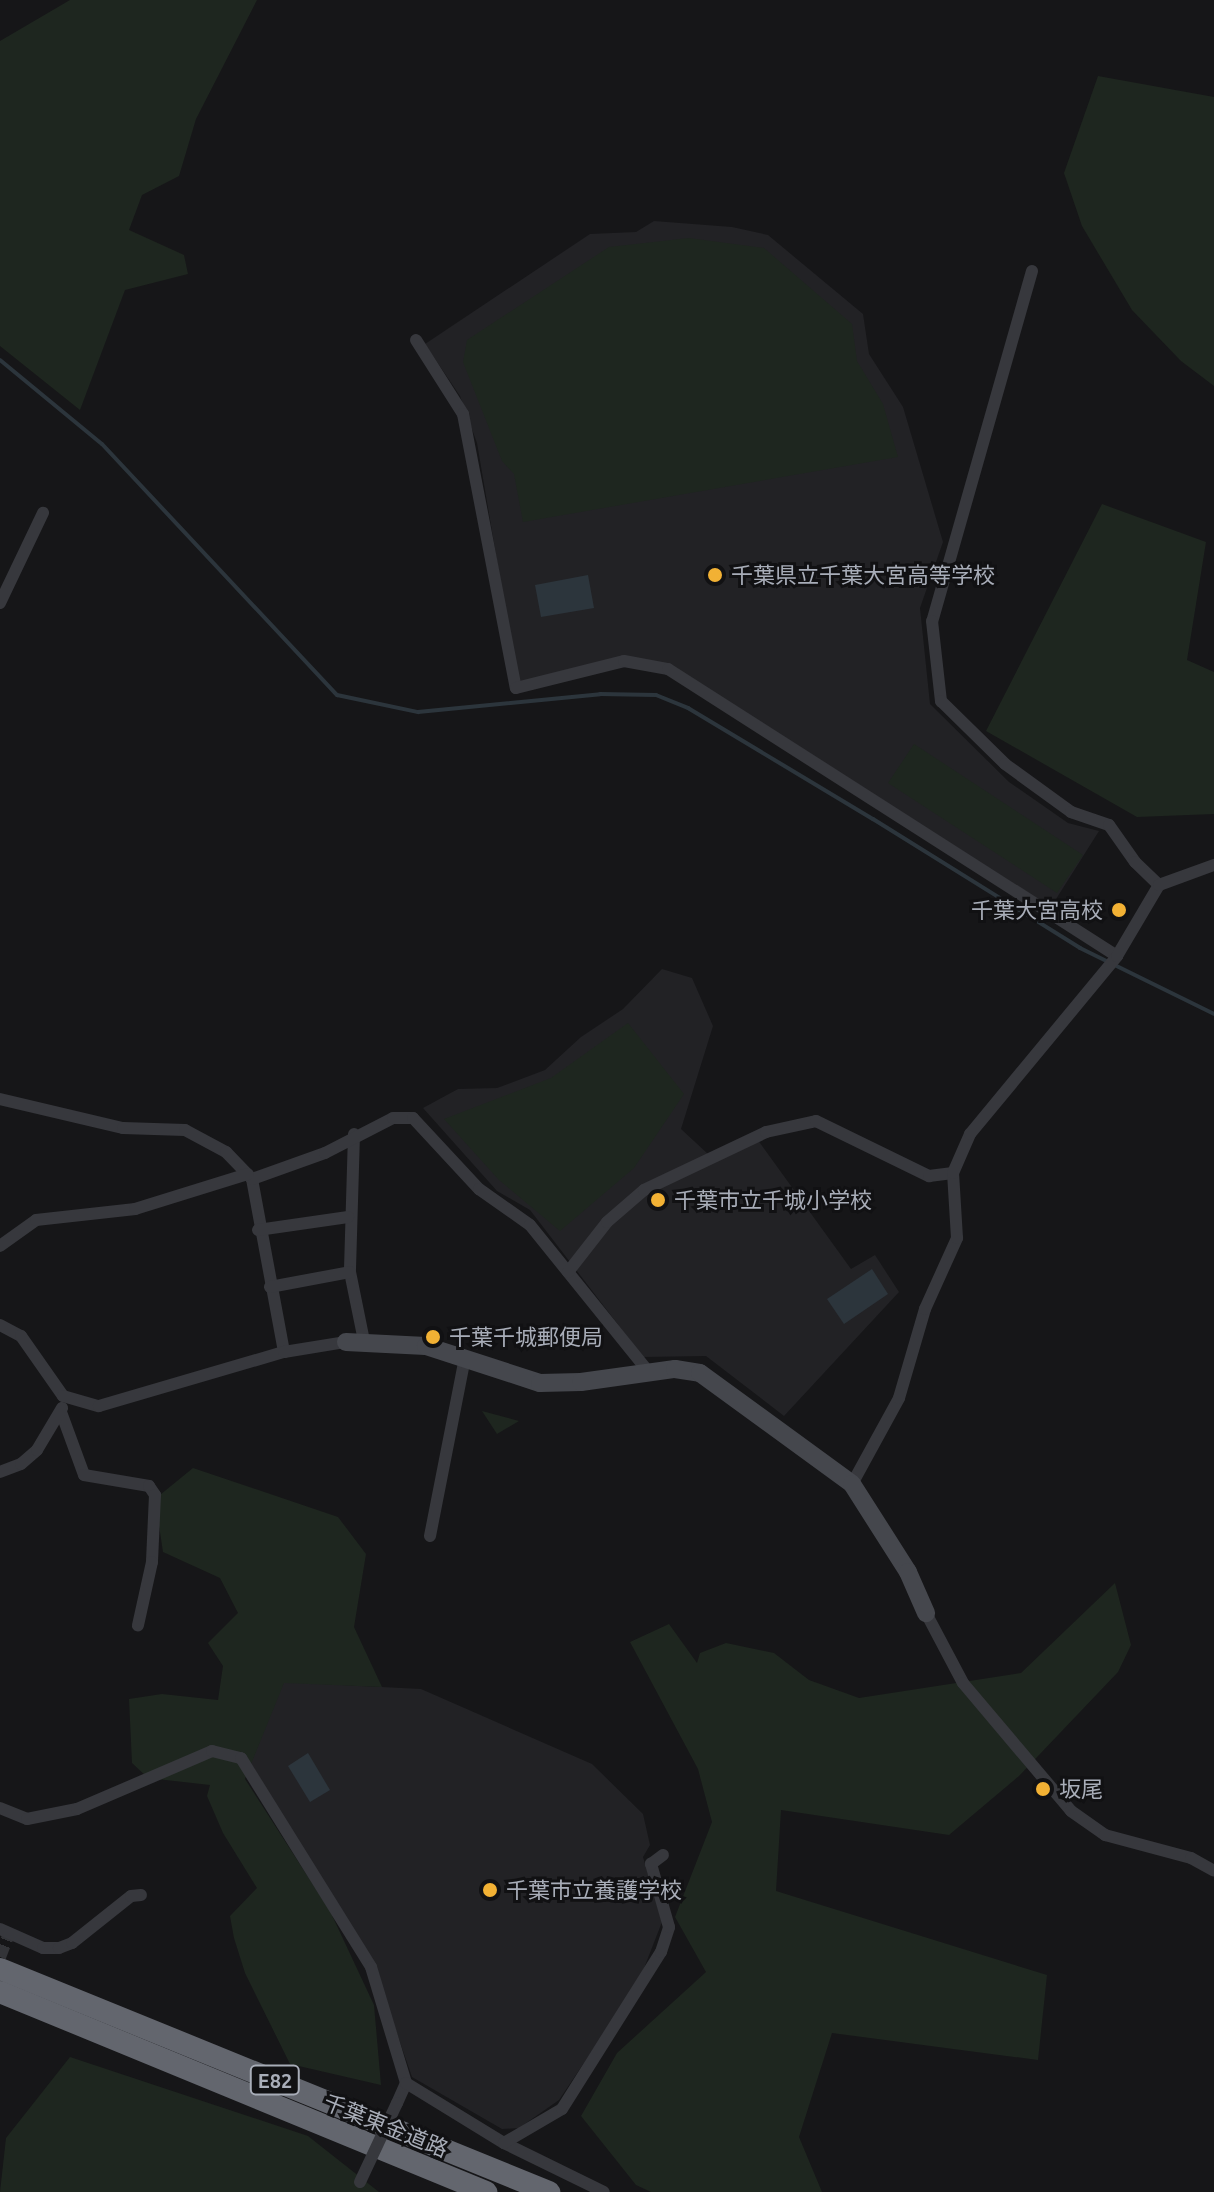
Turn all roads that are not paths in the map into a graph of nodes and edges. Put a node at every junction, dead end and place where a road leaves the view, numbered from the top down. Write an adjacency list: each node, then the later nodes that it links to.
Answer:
1 (1032, 271): 6 (street)
2 (416, 340): 7 (street)
3 (43, 513): 4 (street)
4 (0, 603)
5 (1214, 865): 6 (street)
6 (1159, 885): 7 (street)
7 (1117, 956): 10 (street)
8 (0, 1099): 11 (street)
9 (354, 1134): 11 (street); 12 (street); 16 (street)
10 (953, 1173): 16 (street); 26 (street)
11 (250, 1176): 13 (street); 14 (street)
12 (348, 1217): 13 (street); 15 (street)
13 (258, 1230): 17 (street)
14 (0, 1246)
15 (350, 1272): 17 (street); 19 (street)
16 (568, 1272): 22 (street)
17 (270, 1287): 20 (street)
18 (0, 1325): 23 (street)
19 (355, 1342): 20 (street); 21 (street)
20 (284, 1352): 23 (street)
21 (465, 1358): 22 (street); 27 (street)
22 (648, 1371): 26 (street)
23 (63, 1396): 24 (street)
24 (61, 1412): 25 (street); 29 (street)
25 (0, 1472)
26 (852, 1484): 28 (street)
27 (430, 1536)
28 (926, 1613): 32 (street)
29 (138, 1625)
30 (0, 1808): 37 (street)
31 (663, 1855): 38 (street)
32 (1214, 1871)
33 (141, 1895): 34 (street)
34 (0, 1929)
35 (0, 1969): 41 (highway, 千葉東金道路 / E82)
36 (0, 1992): 40 (highway, 千葉東金道路 / E82)
37 (406, 2083): 38 (street); 39 (street, bridge)
38 (504, 2143): 42 (street)
39 (360, 2182)
40 (486, 2192)
41 (549, 2192)
42 (604, 2192)

